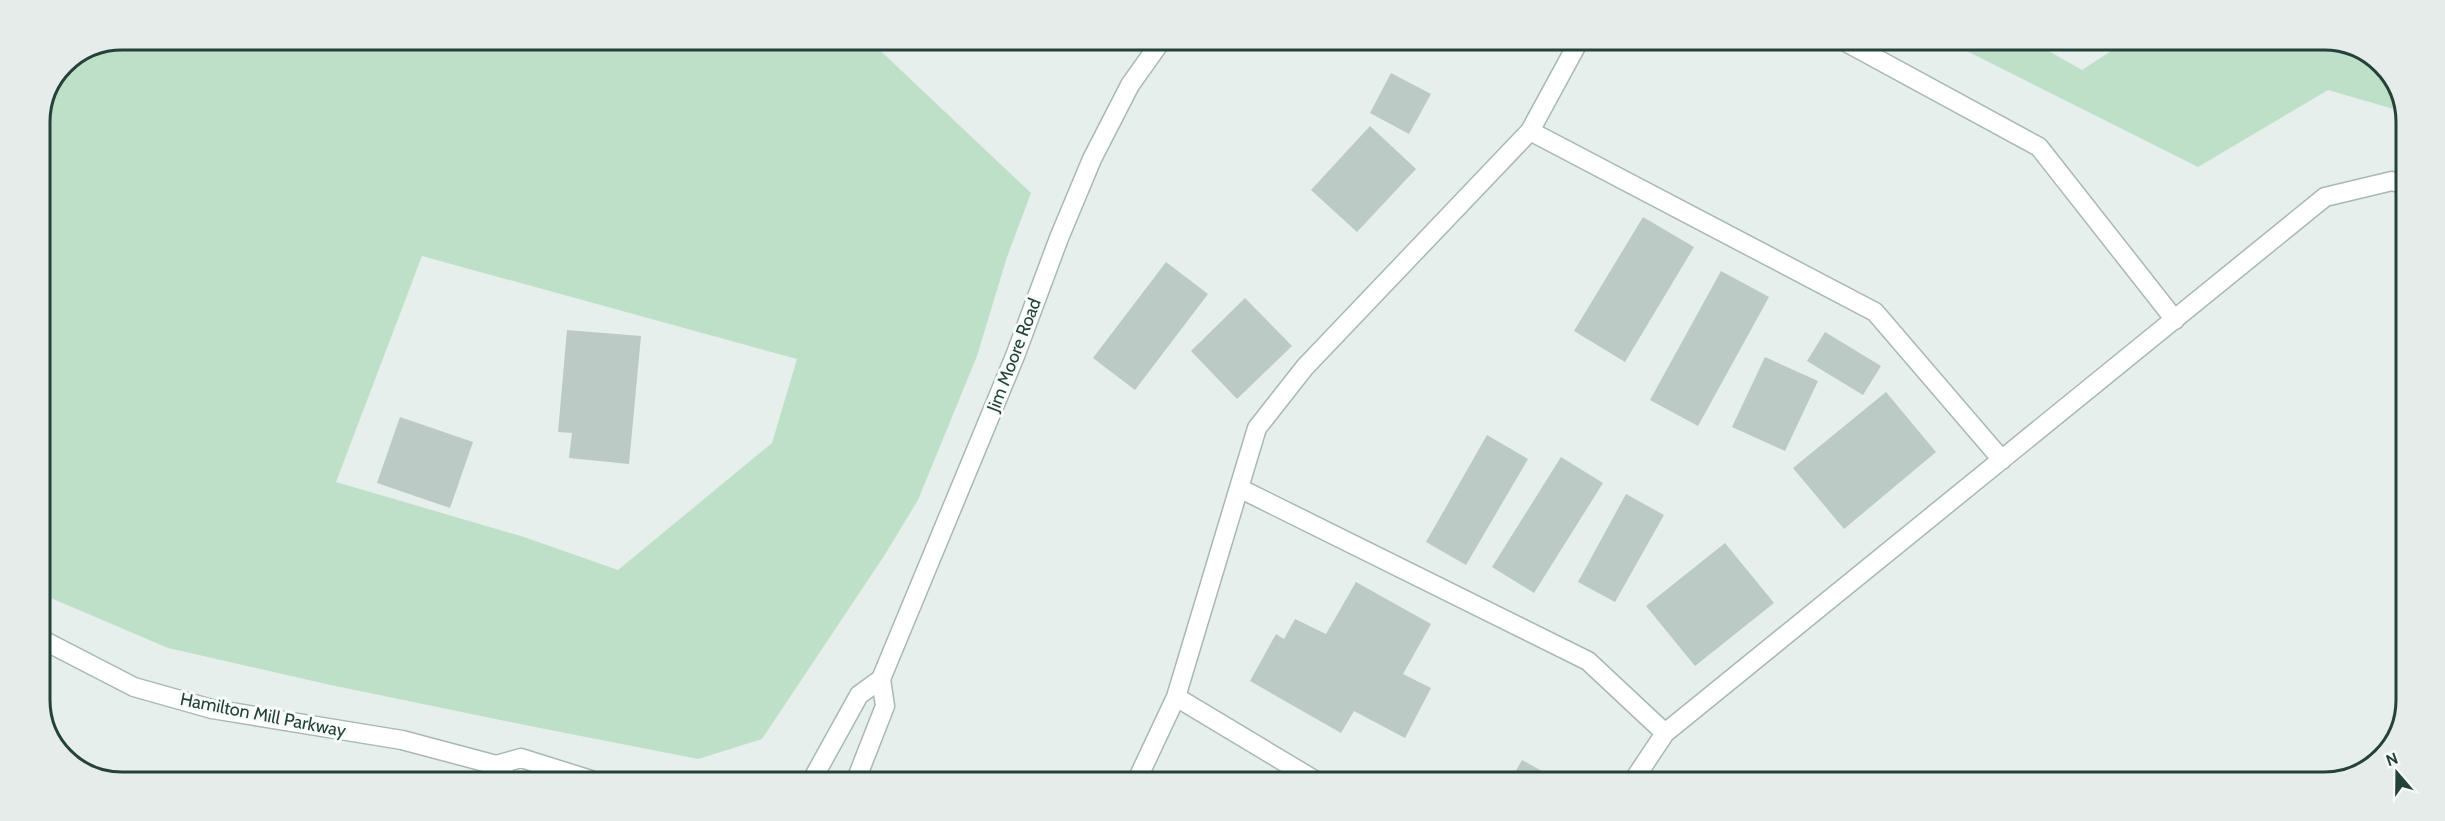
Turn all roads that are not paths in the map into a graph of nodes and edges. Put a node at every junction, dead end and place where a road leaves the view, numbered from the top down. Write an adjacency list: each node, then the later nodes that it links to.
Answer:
1 (1155, 50): 10 (street, Jim Moore Road)
2 (1575, 50): 4 (street)
3 (1861, 50): 6 (street)
4 (1530, 131): 7 (street); 8 (street)
5 (2395, 182): 6 (street)
6 (2175, 320): 7 (street)
7 (2002, 460): 12 (street)
8 (1239, 488): 11 (street); 12 (street)
9 (50, 644): 13 (street, Hamilton Mill Parkway)
10 (881, 679): 16 (street, Jim Moore Road); 17 (street, Jim Moore Road)
11 (1176, 697): 18 (street); 19 (street)
12 (1665, 733): 20 (street)
13 (496, 765): 14 (street); 15 (street, Hamilton Mill Parkway)
14 (502, 772)
15 (566, 772)
16 (816, 772)
17 (859, 772)
18 (1141, 772)
19 (1301, 772)
20 (1639, 772)

